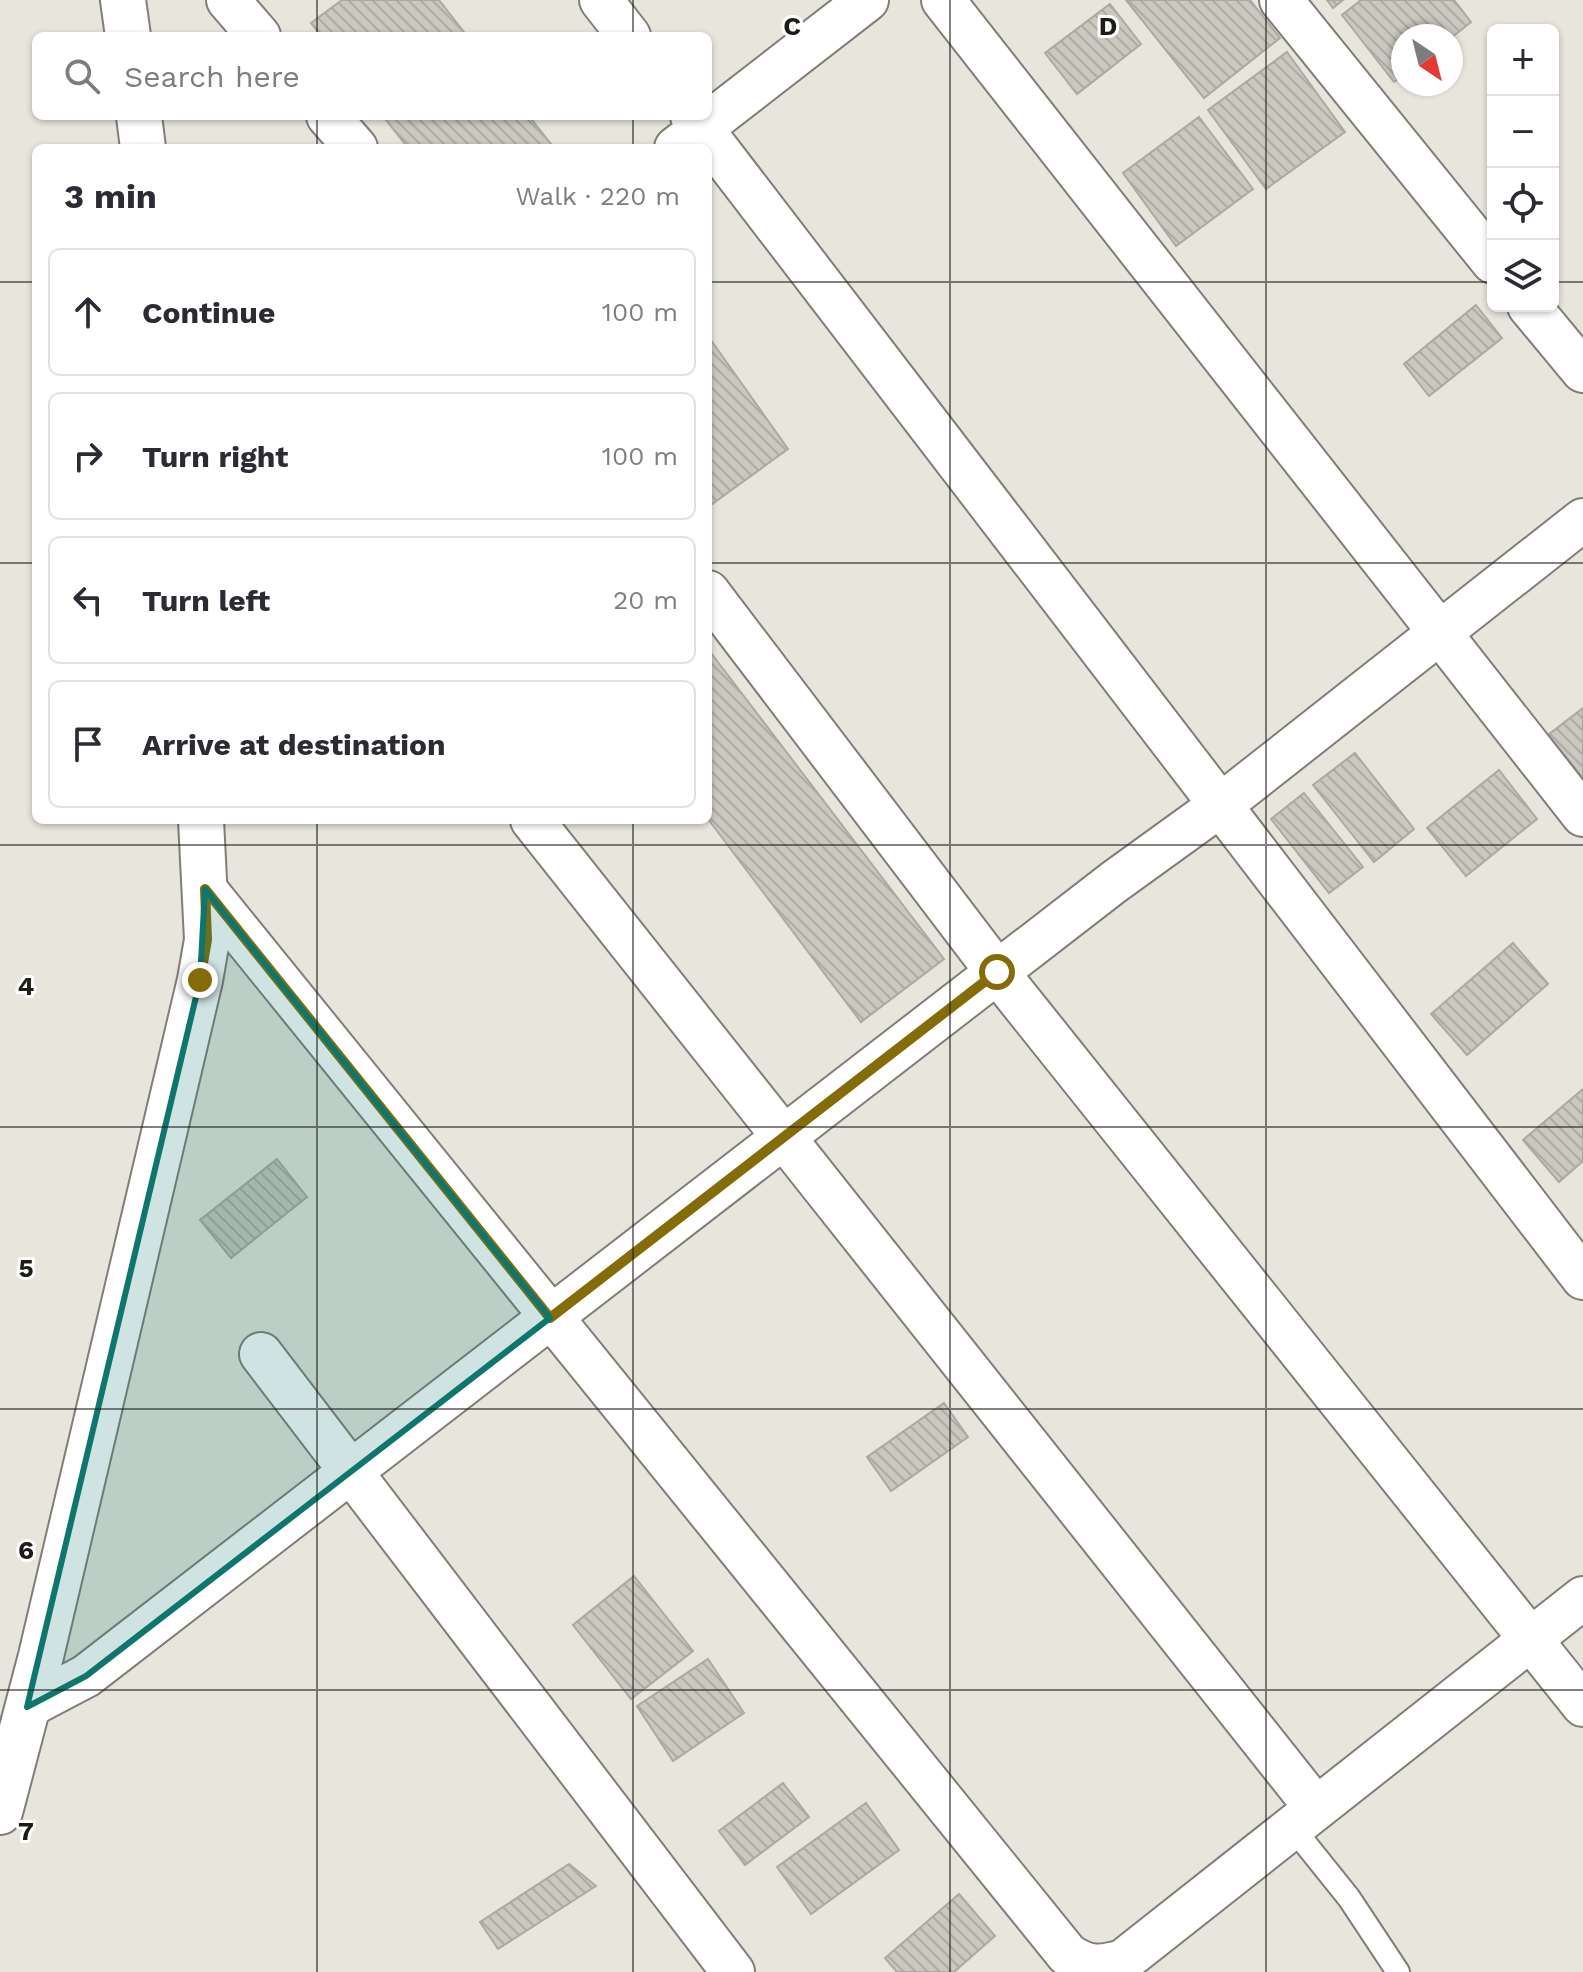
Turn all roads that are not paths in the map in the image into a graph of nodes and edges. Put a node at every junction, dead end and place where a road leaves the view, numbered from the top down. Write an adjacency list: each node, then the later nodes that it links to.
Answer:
1 (123, 0): 7 (main road)
2 (228, 0): 8 (street)
3 (601, 0): 9 (street)
4 (867, 0): 10 (street)
5 (943, 0): 21 (street)
6 (1281, 0): 16 (street)
7 (127, 32)
8 (256, 32)
9 (626, 32)
10 (712, 115)
11 (140, 120): 13 (main road)
12 (332, 120): 14 (street)
13 (142, 144)
14 (352, 144)
15 (712, 159): 22 (street)
16 (1487, 255)
17 (1534, 312): 18 (street)
18 (1583, 371)
19 (1583, 520): 21 (street)
20 (712, 597): 27 (street)
21 (1439, 631): 22 (street); 23 (street)
22 (1222, 804): 27 (street); 29 (street)
23 (1583, 815)
24 (201, 824): 26 (main road)
25 (535, 824): 28 (street)
26 (205, 889): 30 (street); 36 (main road)
27 (997, 972): 28 (street); 34 (street)
28 (784, 1137): 30 (street); 38 (street)
29 (1583, 1278)
30 (550, 1318): 32 (street); 38 (street)
31 (261, 1354): 32 (street)
32 (350, 1472): 36 (street); 39 (street)
33 (1583, 1598): 34 (street)
34 (1530, 1640): 35 (street); 38 (street)
35 (1583, 1705)
36 (27, 1707): 37 (main road)
37 (0, 1812)
38 (1304, 1817): 40 (lane)
39 (733, 1972)
40 (1398, 1972)

